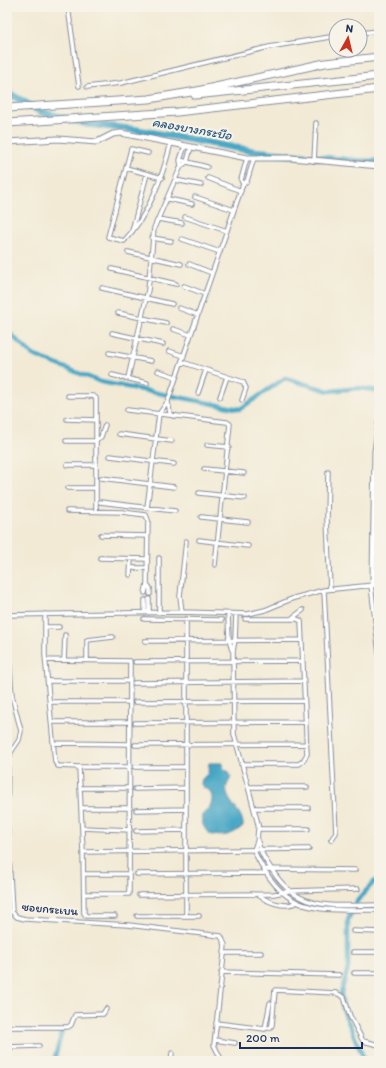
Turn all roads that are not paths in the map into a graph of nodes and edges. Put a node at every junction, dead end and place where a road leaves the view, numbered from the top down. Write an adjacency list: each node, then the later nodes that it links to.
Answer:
1 (68, 7): 7 (street)
2 (379, 31): 3 (street)
3 (368, 32)
4 (328, 37): 8 (street)
5 (379, 57): 10 (highway)
6 (379, 76): 10 (highway)
7 (79, 86)
8 (87, 87)
9 (379, 89): 12 (highway)
10 (149, 99): 11 (highway)
11 (7, 108)
12 (7, 123)
13 (316, 124): 22 (street)
14 (7, 142): 15 (street)
15 (171, 143): 16 (street); 29 (street)
16 (185, 146): 17 (street); 21 (street)
17 (191, 147): 19 (street); 23 (street)
18 (148, 153): 27 (street)
19 (248, 158): 20 (street); 32 (street)
20 (254, 158): 22 (street); 32 (street)
21 (180, 160): 23 (street); 24 (street)
22 (314, 160): 26 (street)
23 (187, 162): 24 (street); 25 (street)
24 (181, 166): 31 (street)
25 (207, 166)
26 (379, 166)
27 (126, 168): 28 (street); 43 (street)
28 (147, 174): 29 (street); 43 (street)
29 (162, 178): 43 (street)
30 (208, 178): 34 (street)
31 (175, 180): 33 (street); 36 (street)
32 (243, 184): 34 (street)
33 (201, 185)
34 (241, 191): 38 (street)
35 (195, 197): 38 (street)
36 (168, 199): 37 (street); 40 (street)
37 (192, 204)
38 (234, 210): 42 (street)
39 (185, 217): 42 (street)
40 (158, 219): 41 (street); 44 (street)
41 (182, 223)
42 (227, 231): 48 (street)
43 (132, 233)
44 (152, 238): 46 (street); 49 (street)
45 (182, 239): 48 (street)
46 (172, 241)
47 (128, 252): 49 (street)
48 (220, 252): 53 (street)
49 (152, 258): 50 (street); 54 (street)
50 (181, 264)
51 (189, 264): 53 (street)
52 (112, 269): 54 (street)
53 (212, 273): 58 (street)
54 (150, 279): 55 (street); 59 (street)
55 (176, 284)
56 (184, 286): 58 (street)
57 (102, 288): 59 (street)
58 (205, 294): 63 (street)
59 (147, 298): 60 (street); 64 (street)
60 (172, 304)
61 (179, 308): 63 (street)
62 (118, 313): 64 (street)
63 (198, 315): 68 (street)
64 (142, 319): 65 (street); 69 (street)
65 (166, 323)
66 (173, 329): 68 (street)
67 (112, 333): 69 (street)
68 (191, 335): 73 (street)
69 (138, 339): 70 (street); 74 (street)
70 (162, 344)
71 (169, 351): 73 (street)
72 (109, 353): 74 (street)
73 (184, 356): 76 (street)
74 (134, 358): 75 (street); 82 (street)
75 (151, 360)
76 (182, 362): 77 (street); 80 (street)
77 (206, 370): 81 (street); 84 (street)
78 (158, 371): 80 (street)
79 (112, 375): 82 (street)
80 (176, 377): 88 (street)
81 (227, 377): 86 (street); 87 (street)
82 (128, 378): 83 (street)
83 (148, 383)
84 (198, 393)
85 (68, 396): 93 (street)
86 (220, 397)
87 (242, 400)
88 (168, 401): 90 (street); 91 (street)
89 (126, 410): 90 (street)
90 (158, 414): 91 (street); 97 (street)
91 (174, 416): 102 (street)
92 (68, 419): 93 (street)
93 (96, 420): 99 (street)
94 (379, 424): 142 (street)
95 (106, 425): 99 (street)
96 (119, 434): 97 (street)
97 (155, 438): 100 (street); 104 (street)
98 (66, 441): 99 (street)
99 (96, 441): 107 (street)
100 (172, 441)
101 (207, 445): 102 (street)
102 (229, 447): 109 (street)
103 (110, 456): 104 (street)
104 (152, 461): 105 (street); 113 (street)
105 (174, 464)
106 (67, 465): 107 (street)
107 (96, 465): 116 (street)
108 (204, 469): 109 (street)
109 (226, 471): 111 (street); 118 (street)
110 (328, 472): 143 (street)
111 (244, 473)
112 (101, 478): 113 (street)
113 (150, 484): 114 (street); 121 (street)
114 (174, 486)
115 (68, 488): 116 (street)
116 (96, 488): 123 (street)
117 (199, 493): 118 (street)
118 (223, 496): 119 (street); 126 (street)
119 (245, 498)
120 (100, 502): 121 (street)
121 (147, 508): 124 (street)
122 (68, 511): 123 (street)
123 (96, 511): 129 (street)
124 (175, 511)
125 (201, 516): 126 (street)
126 (220, 519): 127 (street); 132 (street)
127 (248, 522)
128 (101, 535): 129 (street)
129 (148, 536): 137 (street)
130 (199, 540): 132 (street)
131 (186, 542): 148 (street)
132 (218, 542): 133 (street); 138 (street)
133 (248, 546)
134 (100, 558): 136 (street)
135 (159, 558): 150 (street)
136 (131, 559): 137 (street); 139 (street)
137 (147, 559): 140 (street)
138 (215, 565)
139 (131, 568): 140 (street); 141 (street)
140 (147, 568): 145 (street)
141 (130, 575)
142 (375, 585): 143 (street); 171 (street)
143 (330, 589): 144 (street)
144 (324, 590): 153 (street); 223 (street)
145 (147, 594)
146 (147, 600): 149 (street)
147 (303, 610): 158 (street)
148 (182, 612): 150 (street); 152 (street)
149 (147, 613): 150 (street); 151 (street)
150 (159, 613)
151 (45, 614): 154 (street); 160 (street)
152 (228, 614): 153 (street); 165 (street)
153 (236, 614): 166 (street)
154 (7, 615)
155 (144, 619): 156 (street)
156 (186, 619): 159 (street); 169 (street)
157 (245, 619): 158 (street)
158 (290, 619): 167 (street)
159 (222, 620)
160 (45, 627): 161 (street); 172 (street)
161 (59, 627)
162 (7, 631): 259 (street, ซอยกระเบน)
163 (65, 635): 173 (street)
164 (113, 637): 174 (street)
165 (229, 640): 166 (street); 169 (street); 170 (street)
166 (235, 640): 167 (street); 170 (street)
167 (302, 640): 176 (street)
168 (144, 641): 169 (street)
169 (186, 641): 178 (street)
170 (233, 651): 175 (street)
171 (379, 654)
172 (46, 660): 173 (street); 179 (street)
173 (64, 660): 174 (street)
174 (87, 660): 181 (street)
175 (233, 661): 176 (street); 178 (street); 183 (street)
176 (302, 661): 180 (street)
177 (135, 662): 178 (street)
178 (186, 662): 182 (street)
179 (49, 681): 181 (street); 185 (street)
180 (303, 681): 183 (street); 184 (street)
181 (132, 682): 182 (street); 186 (street)
182 (186, 682): 183 (street); 187 (street)
183 (233, 682): 188 (street)
184 (304, 701): 188 (street); 192 (street)
185 (50, 702): 186 (street); 189 (street)
186 (132, 702): 187 (street); 190 (street)
187 (186, 702): 188 (street); 193 (street)
188 (234, 702): 191 (street)
189 (52, 722): 190 (street); 194 (street)
190 (132, 722): 193 (street); 195 (street)
191 (234, 722): 192 (street); 193 (street); 197 (street)
192 (304, 722): 198 (street)
193 (186, 723): 196 (street)
194 (53, 743): 195 (street); 201 (street)
195 (130, 744): 202 (street)
196 (186, 744): 197 (street); 199 (street); 204 (street)
197 (236, 744): 198 (street); 200 (street)
198 (306, 744): 200 (street)
199 (135, 745)
200 (241, 764): 205 (street)
201 (79, 767): 202 (street); 207 (street)
202 (130, 767): 208 (street)
203 (135, 767): 204 (street)
204 (186, 767): 209 (street)
205 (248, 787): 206 (street); 213 (street)
206 (307, 787)
207 (80, 788): 208 (street); 211 (street)
208 (130, 788): 212 (street)
209 (186, 788): 210 (street); 215 (street)
210 (136, 789)
211 (82, 808): 212 (street); 217 (street)
212 (130, 808): 219 (street)
213 (254, 808): 214 (street); 221 (street)
214 (308, 808)
215 (186, 809): 216 (street); 220 (street)
216 (136, 810)
217 (82, 828): 219 (street); 229 (street)
218 (308, 829): 221 (street)
219 (130, 830): 230 (street)
220 (186, 830): 222 (street); 228 (street)
221 (259, 830): 224 (street)
222 (136, 831)
223 (331, 840)
224 (258, 841): 226 (street); 227 (street)
225 (309, 849): 227 (street)
226 (254, 850): 227 (street); 228 (street); 233 (street)
227 (260, 850): 231 (street)
228 (186, 851): 230 (street); 237 (street)
229 (83, 852): 230 (street); 234 (street)
230 (129, 852): 235 (street)
231 (271, 869): 232 (street); 233 (street); 239 (street)
232 (355, 870)
233 (266, 871): 237 (street); 240 (street)
234 (84, 874): 235 (street); 241 (street)
235 (129, 874): 241 (street)
236 (137, 874): 237 (street)
237 (186, 874): 244 (street)
238 (358, 889): 239 (street)
239 (289, 891): 240 (street); 247 (street)
240 (283, 893): 242 (street); 245 (street)
241 (84, 894): 251 (street)
242 (257, 894): 244 (street); 245 (street)
243 (139, 895): 244 (street)
244 (186, 895): 253 (street)
245 (297, 902): 249 (street)
246 (377, 905): 248 (street)
247 (330, 906): 248 (street); 249 (street)
248 (342, 908): 249 (street); 250 (street)
249 (330, 910)
250 (377, 910)
251 (116, 916)
252 (137, 916): 253 (street)
253 (186, 916): 254 (street)
254 (199, 916)
255 (353, 931): 256 (street)
256 (379, 932)
257 (353, 952): 258 (street)
258 (379, 952)
259 (224, 953): 260 (street); 261 (street, ซอยกระเบน)
260 (261, 953)
261 (222, 972): 264 (street); 267 (street, ซอยกระเบน)
262 (354, 973): 263 (street)
263 (379, 973)
264 (339, 975)
265 (270, 1003): 269 (street)
266 (106, 1009): 268 (street)
267 (216, 1023): 269 (street); 270 (street, ซอยกระเบน)
268 (7, 1027)
269 (266, 1028): 272 (street)
270 (215, 1040): 271 (street); 277 (street, ซอยกระเบน)
271 (235, 1043)
272 (379, 1045)
273 (39, 1046): 274 (street)
274 (7, 1047)
275 (172, 1053): 276 (street)
276 (171, 1061)
277 (222, 1061)

